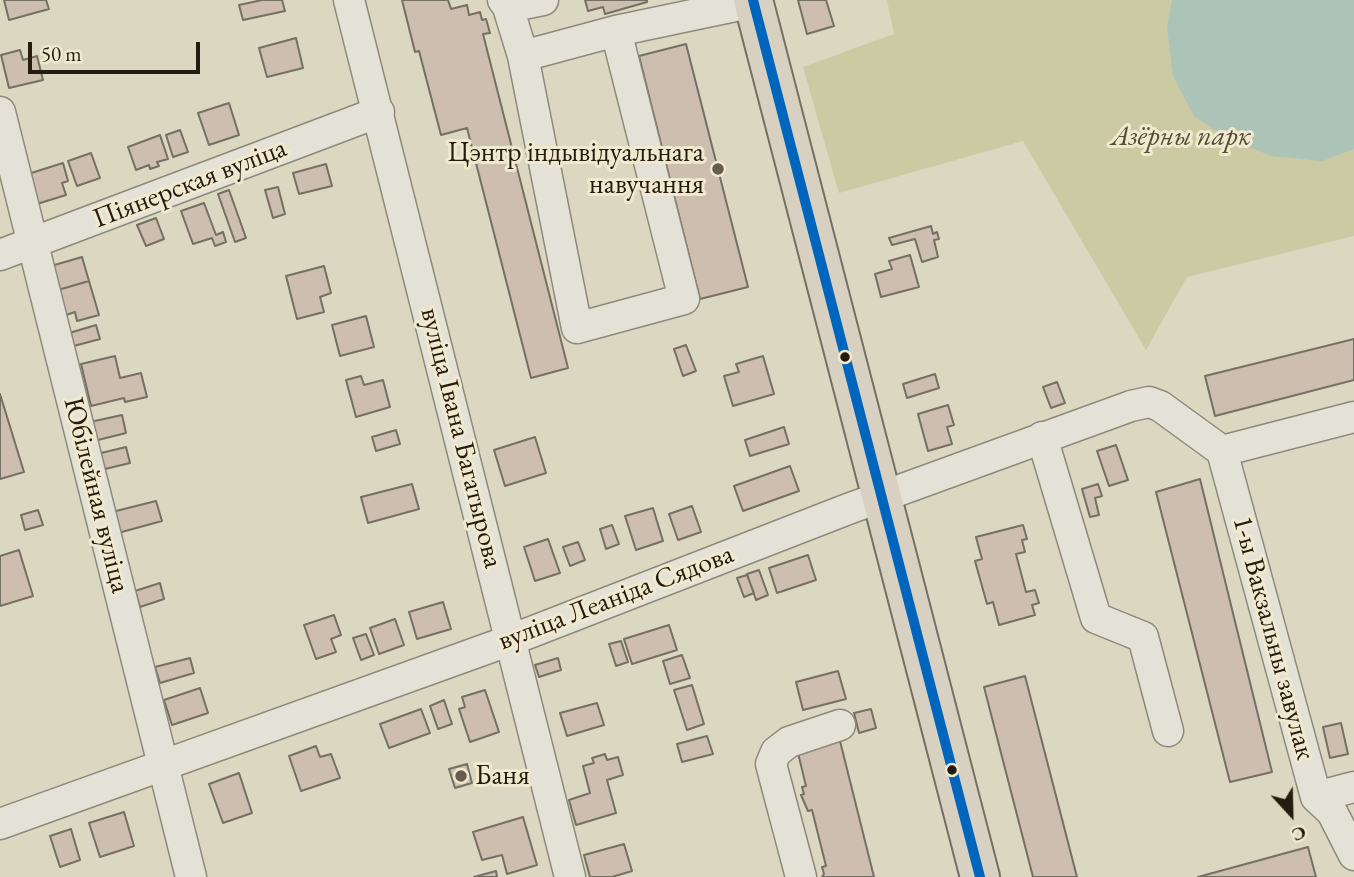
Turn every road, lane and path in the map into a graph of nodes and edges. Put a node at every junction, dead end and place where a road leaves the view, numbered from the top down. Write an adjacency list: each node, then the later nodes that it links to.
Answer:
1 (349, 0): 8 (street, вуліца Івана Багатырова)
2 (543, 0): 4 (street)
3 (754, 1): 5 (street); 14 (main road)
4 (506, 3): 6 (street)
5 (616, 31): 6 (street); 6 (street)
6 (523, 56)
7 (0, 112): 9 (street, Юбілейная вуліца)
8 (379, 112): 9 (street, Піянерская вуліца); 15 (street, вуліца Івана Багатырова)
9 (34, 243): 10 (street, Піянерская вуліца); 18 (street, Юбілейная вуліца)
10 (0, 255)
11 (1354, 417): 13 (street)
12 (1042, 437): 13 (street, вуліца Леаніда Сядова); 14 (street, вуліца Леаніда Сядова); 17 (street)
13 (1222, 451): 20 (street, 1-ы Вакзальны завулак)
14 (883, 496): 15 (street, вуліца Леаніда Сядова); 26 (main road)
15 (511, 640): 18 (street, вуліца Леаніда Сядова); 24 (street, вуліца Івана Багатырова)
16 (840, 725): 25 (street)
17 (1168, 732)
18 (162, 764): 21 (street, вуліца Леаніда Сядова); 23 (street, Юбілейная вуліца)
19 (1354, 787): 20 (street)
20 (1316, 797): 22 (street, 1-ы Вакзальны завулак)
21 (0, 824)
22 (1354, 855)
23 (191, 877)
24 (570, 877)
25 (801, 877)
26 (980, 877)

